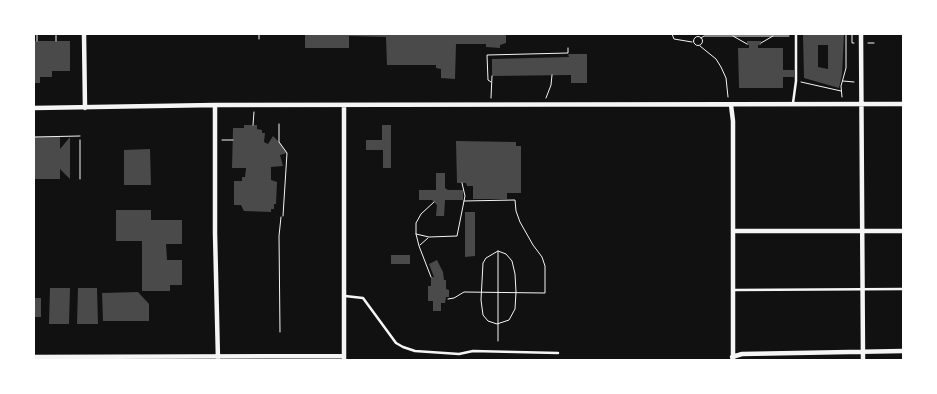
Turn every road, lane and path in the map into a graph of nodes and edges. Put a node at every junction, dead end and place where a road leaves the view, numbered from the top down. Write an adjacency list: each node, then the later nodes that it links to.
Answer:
1 (37, 34): 21 (path)
2 (56, 34): 22 (path)
3 (84, 34): 46 (street)
4 (259, 34): 20 (path)
5 (672, 34): 23 (path)
6 (754, 34): 15 (path)
7 (846, 34): 18 (path)
8 (852, 34): 19 (path)
9 (861, 34): 44 (street)
10 (698, 35): 17 (path); 23 (path)
11 (769, 35): 15 (path); 16 (path)
12 (782, 35): 13 (path); 16 (path)
13 (796, 35): 32 (lane)
14 (733, 36): 15 (path); 17 (path); 26 (path)
15 (751, 36)
16 (774, 36): 24 (path)
17 (701, 38): 27 (path)
18 (846, 38): 19 (path); 31 (path)
19 (852, 38): 25 (path)
20 (259, 39)
21 (37, 41)
22 (56, 41)
23 (693, 42): 27 (path)
24 (761, 43)
25 (852, 43)
26 (746, 44)
27 (700, 46): 42 (path)
28 (568, 48): 33 (path)
29 (492, 76): 33 (path)
30 (552, 76): 38 (path)
31 (842, 80): 34 (path); 35 (path)
32 (796, 81): 35 (path); 43 (lane)
33 (491, 82): 37 (path)
34 (856, 82)
35 (841, 91): 36 (path)
36 (842, 97)
37 (491, 99)
38 (546, 99)
39 (903, 104): 44 (street)
40 (215, 105): 41 (street); 46 (street); 83 (street)
41 (344, 105): 42 (street); 73 (street)
42 (732, 105): 43 (street); 59 (street)
43 (793, 105): 44 (street)
44 (862, 105): 60 (street)
45 (34, 108): 46 (street)
46 (85, 108)
47 (254, 112): 49 (path)
48 (279, 124): 76 (path)
49 (253, 125)
50 (80, 136): 51 (path)
51 (34, 137)
52 (80, 140): 55 (path)
53 (219, 140): 54 (path)
54 (233, 140)
55 (80, 179)
56 (462, 183): 58 (path)
57 (434, 202): 62 (path)
58 (464, 202): 63 (path); 72 (path)
59 (733, 231): 60 (street); 68 (street)
60 (862, 231): 61 (street); 69 (street)
61 (903, 231)
62 (416, 234): 63 (path); 64 (path)
63 (429, 238): 64 (path)
64 (419, 246): 66 (path)
65 (498, 251): 70 (path); 71 (path); 72 (path)
66 (431, 278)
67 (903, 289): 69 (lane)
68 (732, 290): 69 (lane); 85 (street)
69 (862, 290): 78 (street)
70 (482, 292): 71 (path); 74 (path); 75 (path)
71 (498, 292): 72 (path); 75 (path)
72 (516, 292): 75 (path)
73 (345, 296): 80 (lane); 84 (street)
74 (448, 299)
75 (497, 324): 77 (path)
76 (280, 332)
77 (498, 341)
78 (862, 351): 79 (street); 85 (street); 87 (street)
79 (903, 351)
80 (558, 353)
81 (34, 357): 86 (street)
82 (86, 358): 83 (street); 86 (street)
83 (218, 358): 84 (street)
84 (344, 358)
85 (732, 358)
86 (47, 359)
87 (863, 360)

